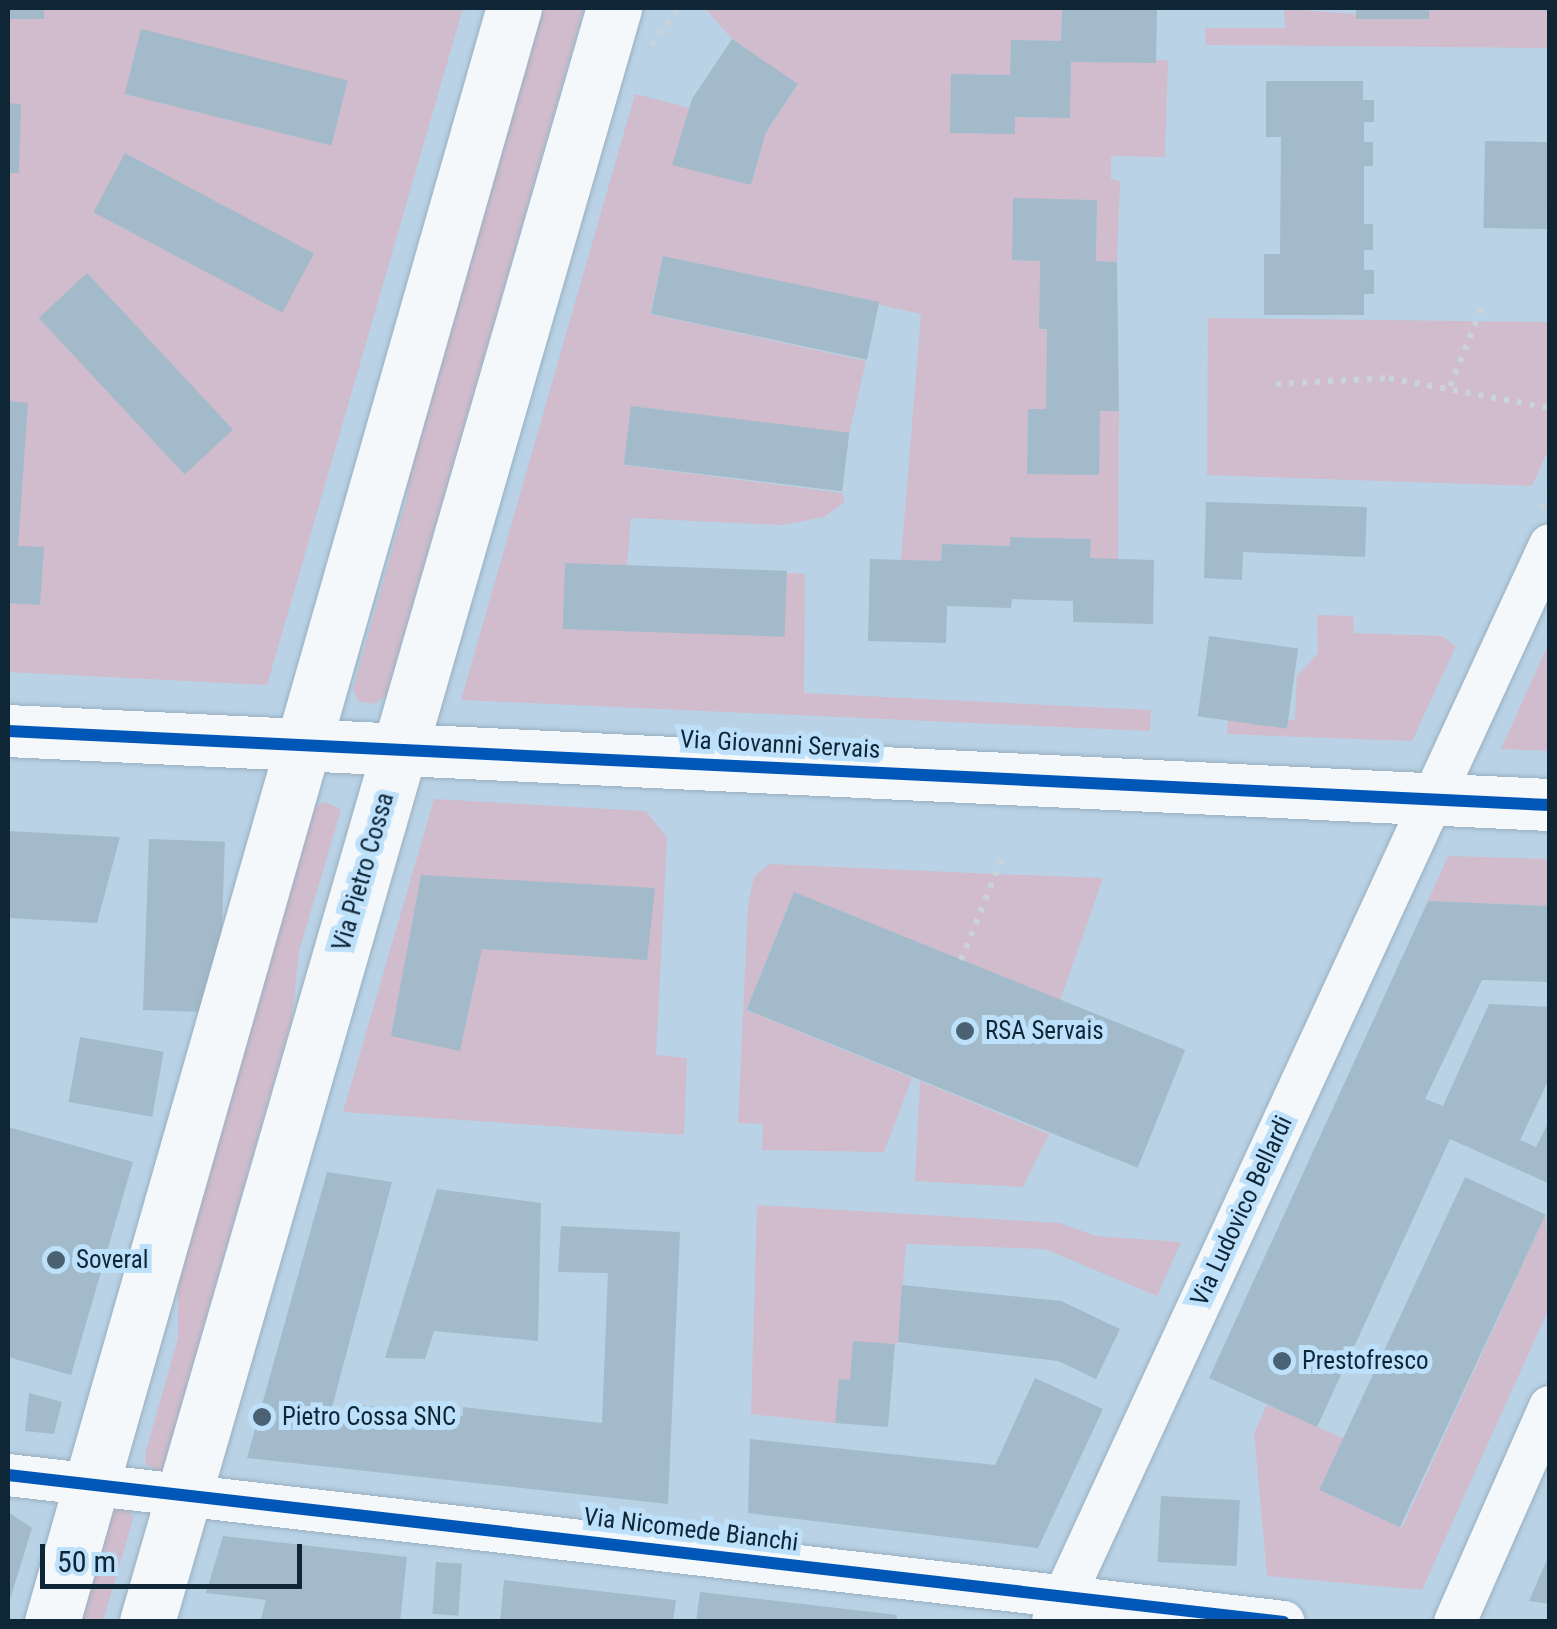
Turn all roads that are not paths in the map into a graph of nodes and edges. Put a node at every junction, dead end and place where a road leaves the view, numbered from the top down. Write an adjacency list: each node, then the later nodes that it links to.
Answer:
1 (514, 8): 5 (main road)
2 (614, 8): 6 (main road, Via Pietro Cossa)
3 (1550, 545): 7 (street)
4 (8, 731): 5 (street, Via Giovanni Servais)
5 (303, 745): 6 (street, Via Giovanni Servais); 11 (main road)
6 (400, 749): 7 (street, Via Giovanni Servais); 12 (main road, Via Pietro Cossa)
7 (1431, 800): 8 (street, Via Giovanni Servais); 13 (street, Via Ludovico Bellardi)
8 (1550, 805)
9 (1550, 1406): 17 (street)
10 (8, 1475): 11 (street)
11 (92, 1485): 12 (street, Via Nicomede Bianchi); 14 (main road)
12 (182, 1495): 13 (street, Via Nicomede Bianchi); 15 (main road, Via Pietro Cossa)
13 (1058, 1610): 16 (street, Via Nicomede Bianchi)
14 (52, 1622)
15 (146, 1622)
16 (1284, 1622)
17 (1455, 1622)

